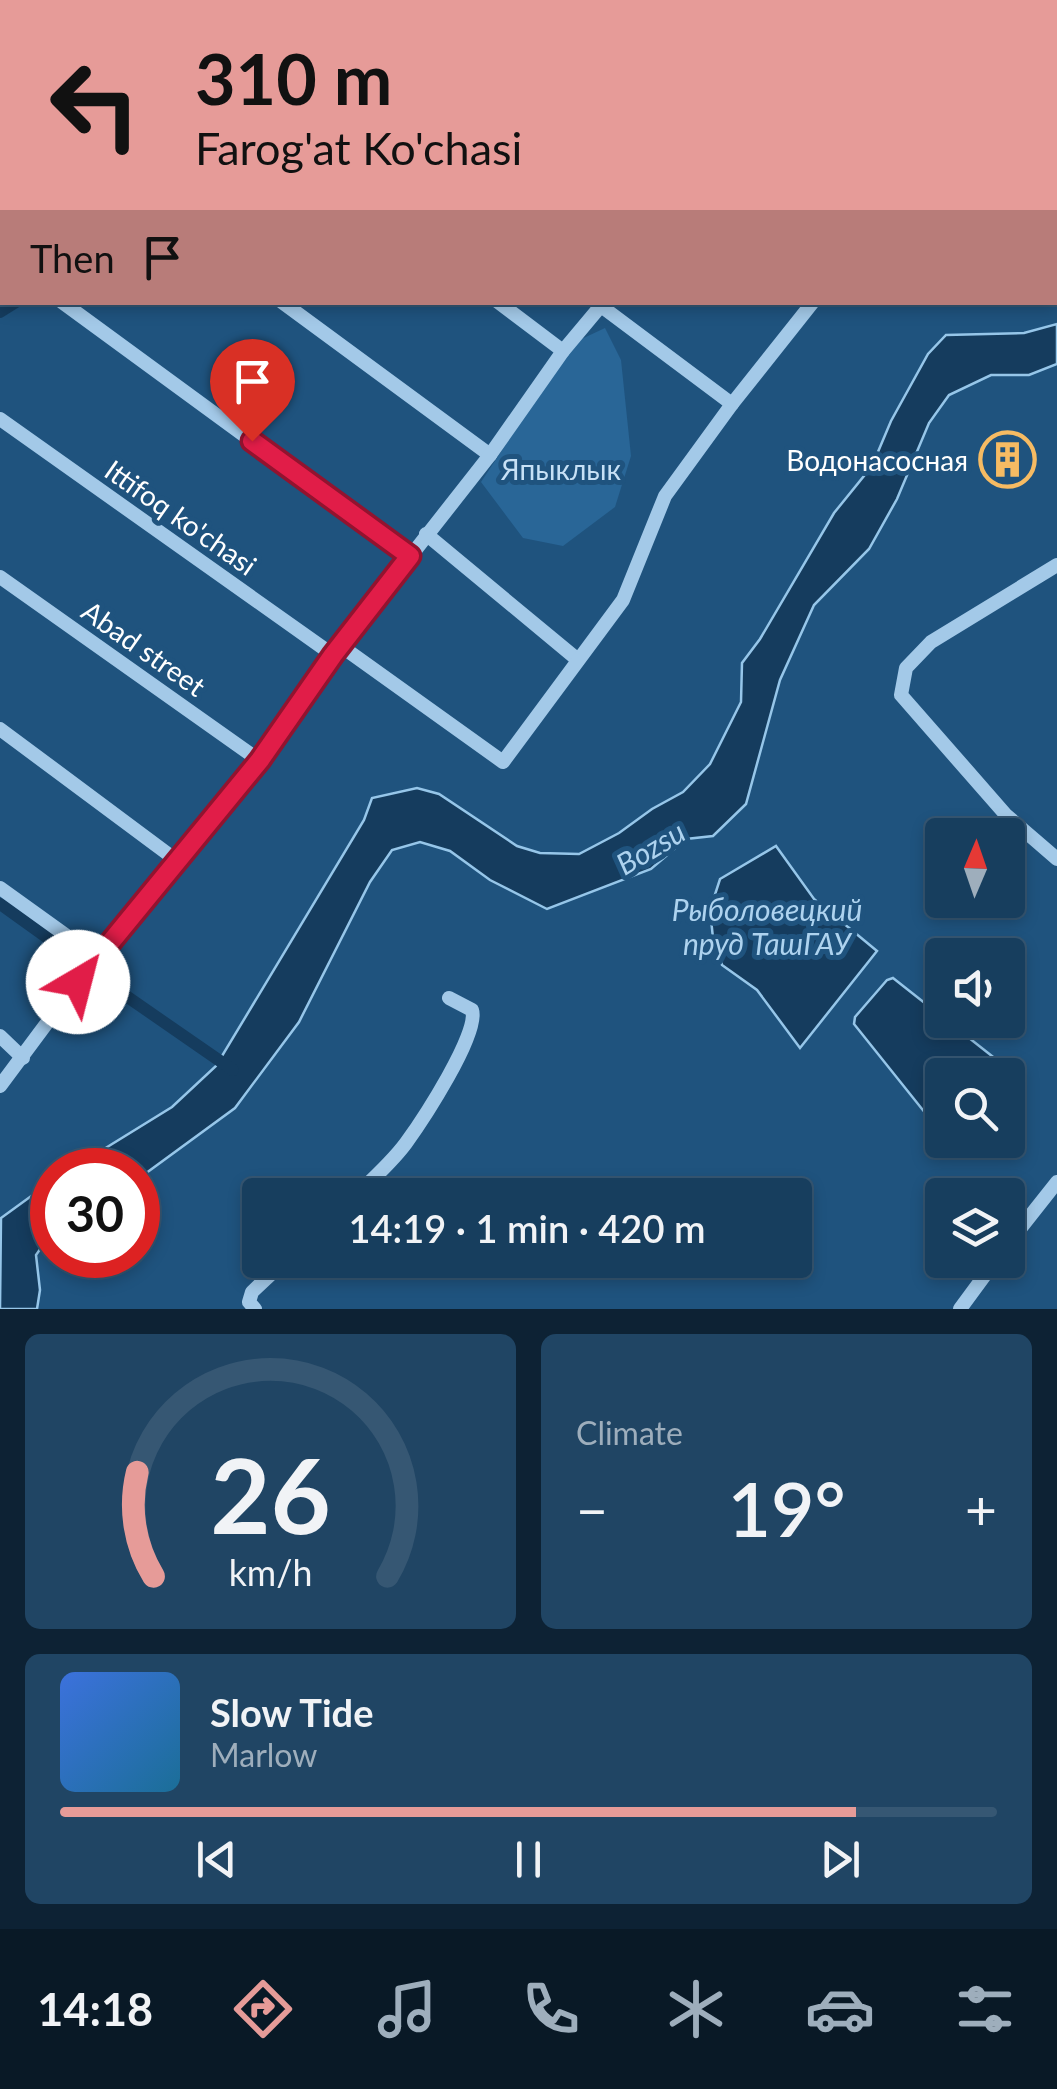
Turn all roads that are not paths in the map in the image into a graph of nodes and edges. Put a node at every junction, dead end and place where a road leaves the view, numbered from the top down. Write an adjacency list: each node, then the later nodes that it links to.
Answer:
1 (66, 305): 12 (street)
2 (286, 305): 10 (street)
3 (502, 305): 7 (street)
4 (601, 305): 7 (street)
5 (603, 305): 8 (street)
6 (810, 305): 8 (street)
7 (563, 351): 10 (street)
8 (732, 404): 16 (street)
9 (0, 419): 15 (street, Ittifoq ko'chasi)
10 (490, 454): 11 (street)
11 (426, 534): 12 (street); 16 (street)
12 (410, 556): 15 (street)
13 (1057, 565): 20 (street)
14 (0, 576): 18 (street, Abad street)
15 (337, 651): 16 (street, Ittifoq ko'chasi); 18 (street)
16 (578, 660)
17 (0, 729): 19 (street)
18 (260, 760): 19 (street)
19 (176, 860): 22 (street)
20 (1057, 860)
21 (0, 888): 22 (street)
22 (96, 958): 25 (street)
23 (449, 998): 27 (street)
24 (0, 1036): 25 (street)
25 (23, 1058): 26 (street)
26 (0, 1086)
27 (372, 1178)
28 (1057, 1182): 29 (street)
29 (1025, 1222)
30 (267, 1278): 32 (street)
31 (983, 1278): 33 (street)
32 (255, 1309)
33 (960, 1309)

